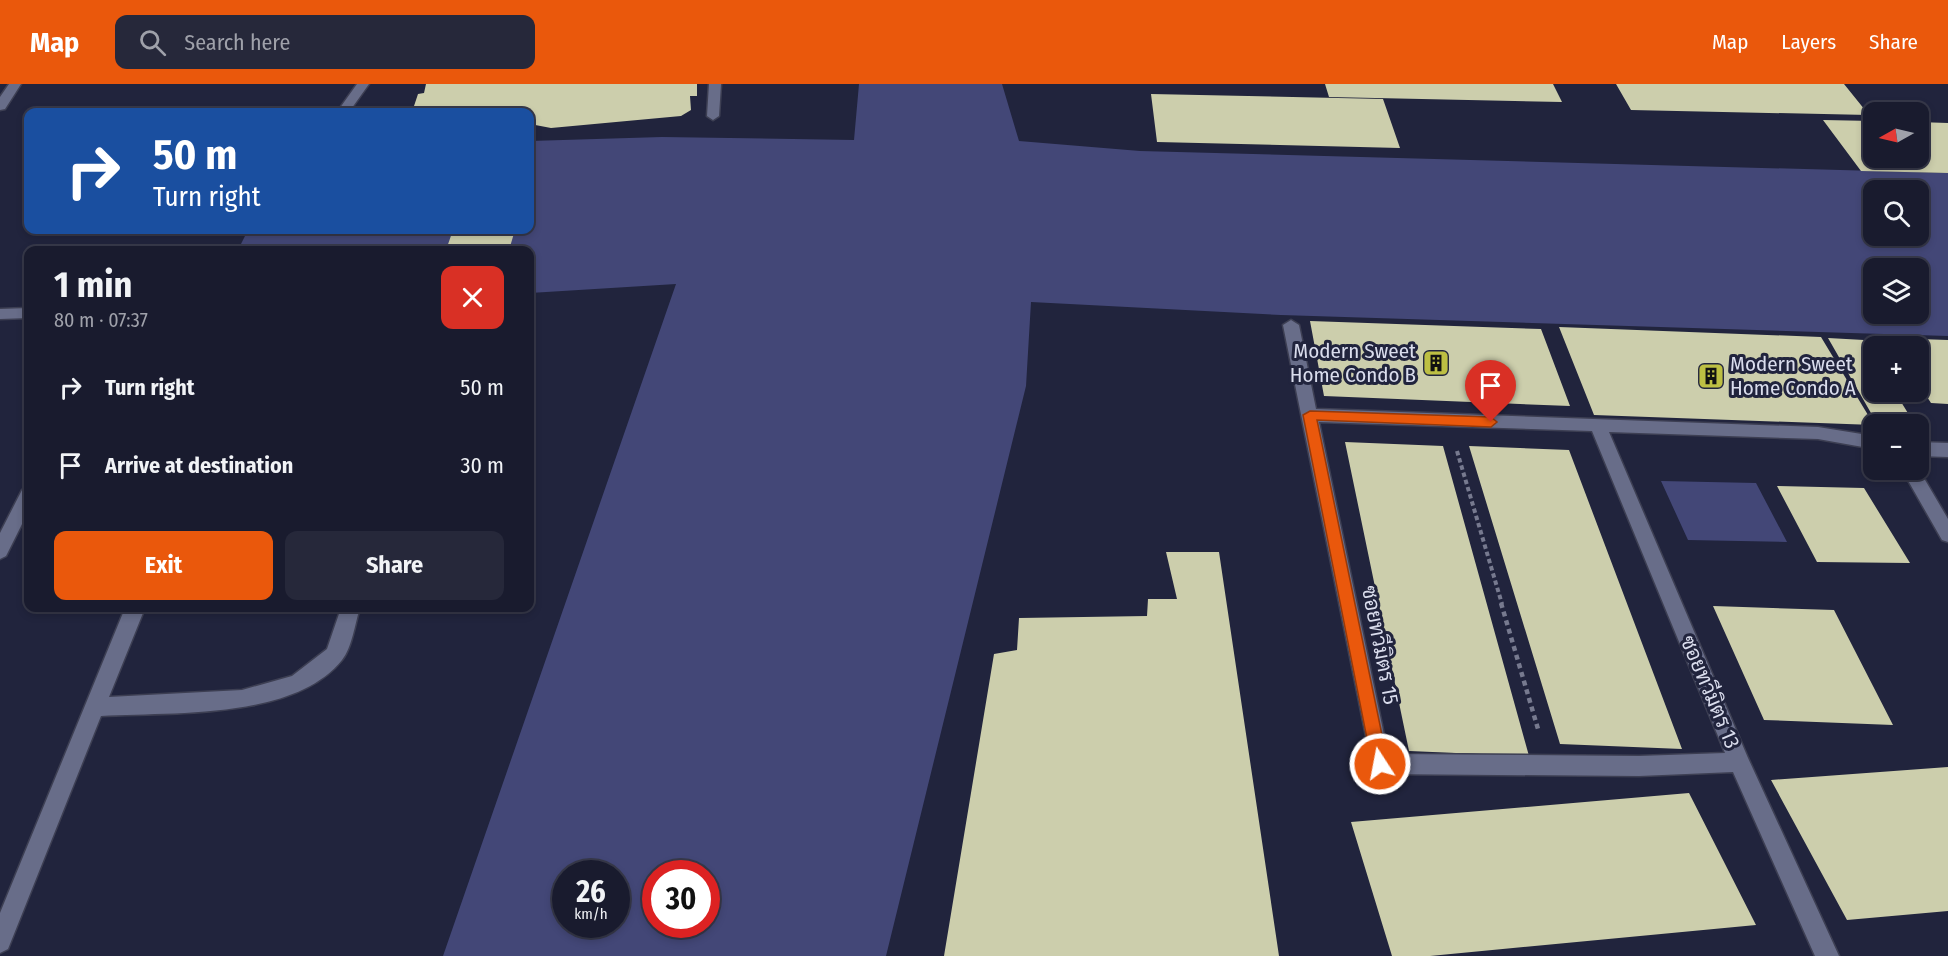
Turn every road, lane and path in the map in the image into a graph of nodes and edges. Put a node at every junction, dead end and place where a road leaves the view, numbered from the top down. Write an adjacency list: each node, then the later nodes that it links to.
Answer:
1 (15, 84): 4 (street)
2 (363, 84): 5 (street)
3 (715, 84): 6 (street)
4 (0, 105)
5 (346, 108)
6 (713, 116)
7 (24, 313): 8 (street)
8 (0, 314)
9 (1291, 325): 10 (street, ซอยทวีมิตร 15)
10 (1310, 415): 11 (street); 24 (street, ซอยทวีมิตร 15)
11 (1448, 420): 12 (street); 24 (path)
12 (1598, 425): 13 (street); 23 (street, ซอยทวีมิตร 13)
13 (1863, 441)
14 (1929, 449): 15 (street)
15 (1948, 450)
16 (1917, 480): 18 (street)
17 (24, 503): 19 (street)
18 (1948, 535)
19 (0, 551)
20 (133, 612): 22 (street)
21 (349, 612): 22 (street)
22 (95, 707): 25 (street)
23 (1739, 762): 24 (street, ซอยทวีมิตร 15); 26 (street, ซอยทวีมิตร 13)
24 (1548, 765)
25 (0, 941)
26 (1827, 956)

